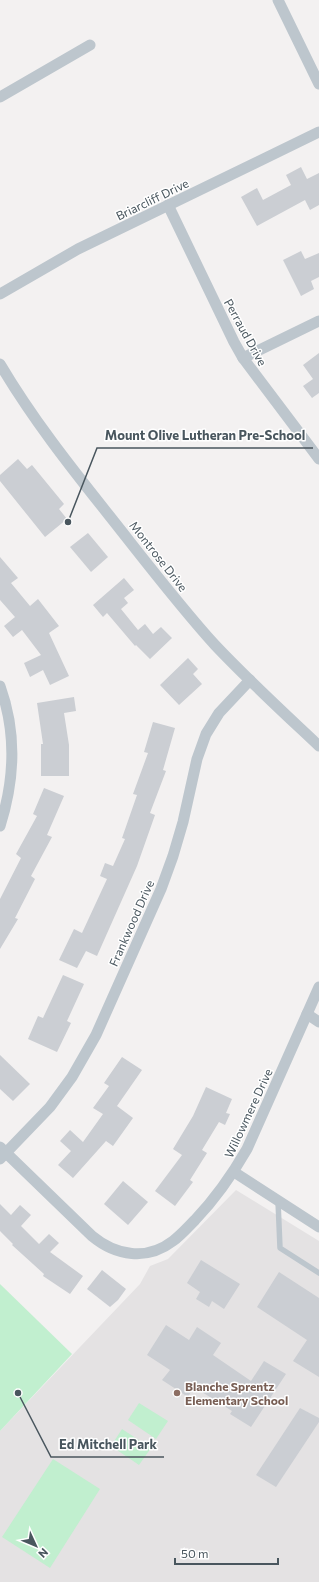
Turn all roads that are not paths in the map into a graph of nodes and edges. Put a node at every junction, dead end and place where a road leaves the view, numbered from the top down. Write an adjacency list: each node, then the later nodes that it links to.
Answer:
1 (278, 0): 3 (street)
2 (90, 45): 4 (street)
3 (319, 84)
4 (0, 97)
5 (319, 132): 6 (street, Briarcliff Drive)
6 (168, 206): 7 (street, Briarcliff Drive); 9 (street, Perraud Drive)
7 (0, 294)
8 (319, 321): 9 (street)
9 (243, 358): 11 (street, Perraud Drive)
10 (0, 364): 12 (street, Montrose Drive)
11 (319, 459)
12 (250, 680): 14 (street, Montrose Drive); 19 (street, Frankwood Drive)
13 (0, 686): 15 (street)
14 (319, 746)
15 (0, 826)
16 (319, 987): 17 (street, Willowmere Drive)
17 (307, 1014): 18 (street); 20 (street, Willowmere Drive)
18 (319, 1022)
19 (2, 1153): 20 (street, Willowmere Drive)
20 (234, 1172): 21 (street)
21 (278, 1201): 22 (street); 23 (lane)
22 (319, 1227)
23 (319, 1274)

